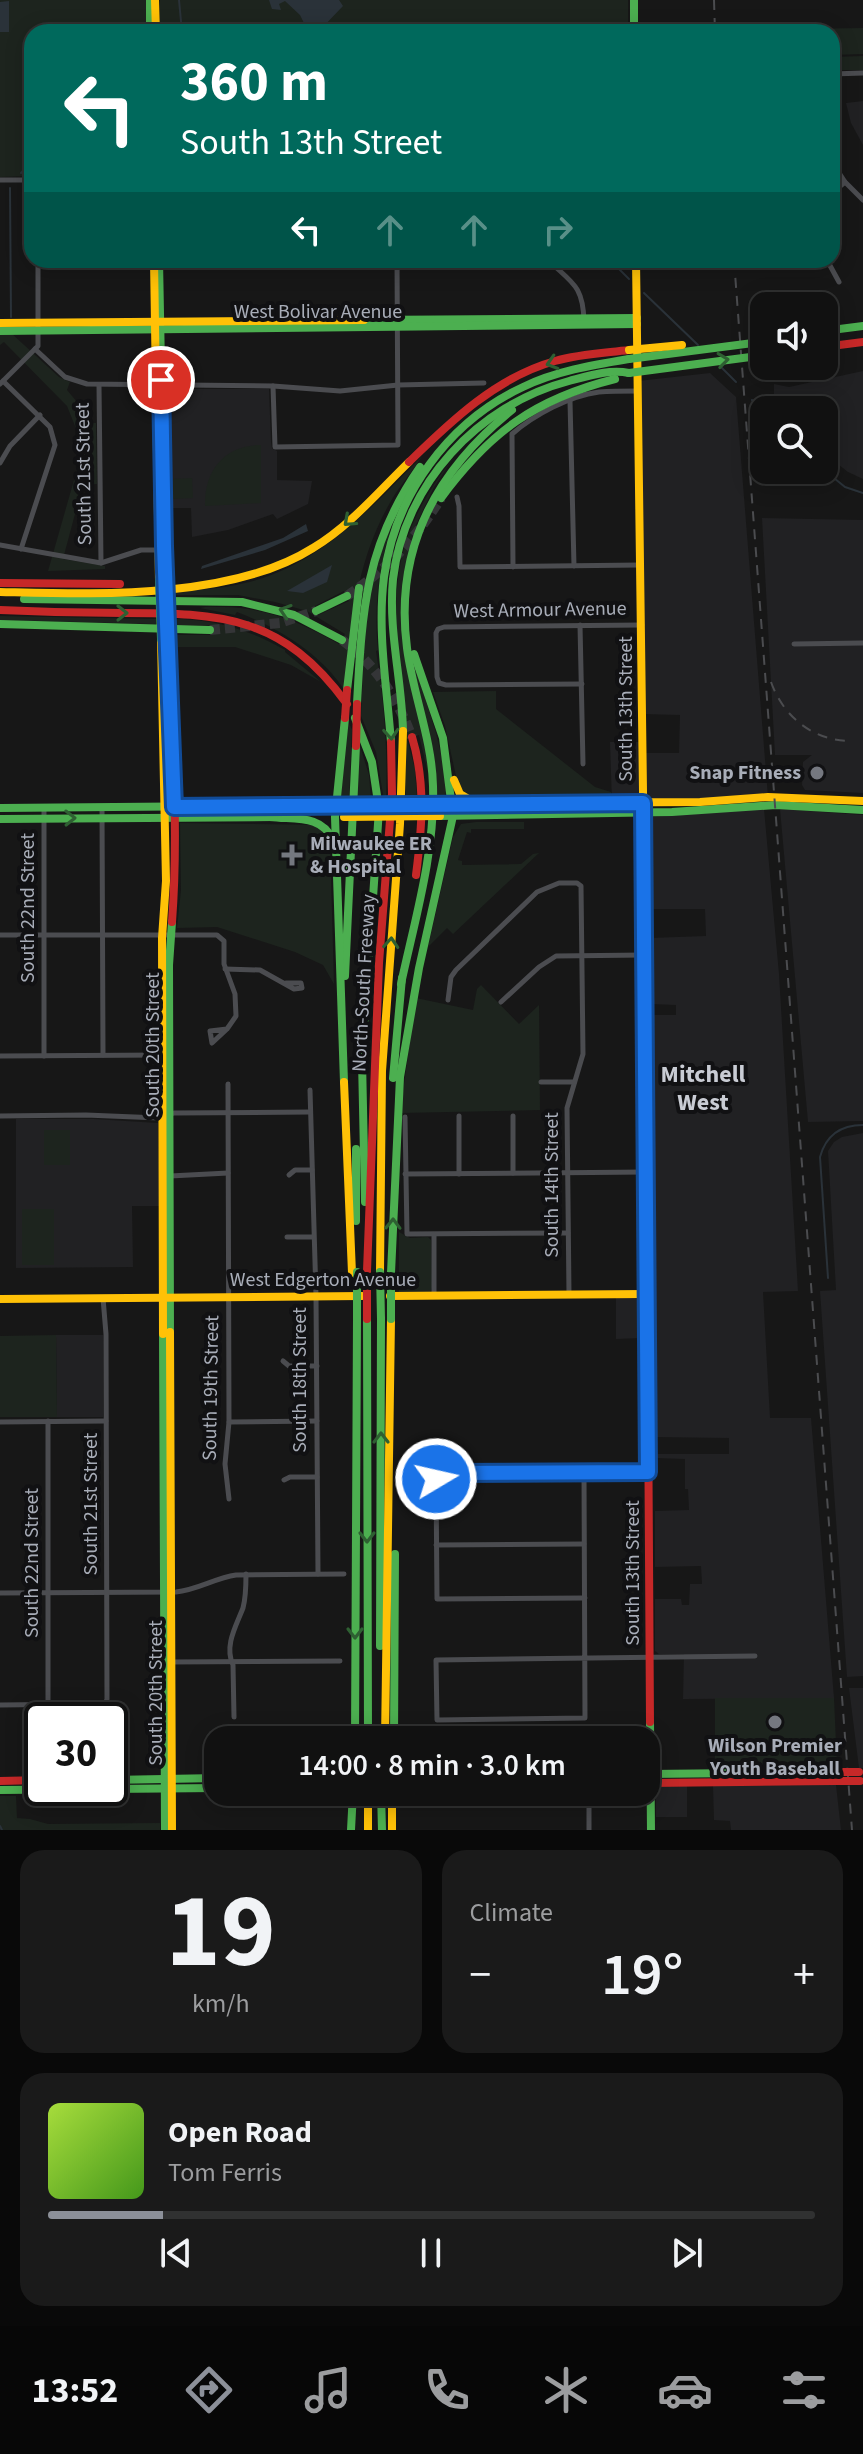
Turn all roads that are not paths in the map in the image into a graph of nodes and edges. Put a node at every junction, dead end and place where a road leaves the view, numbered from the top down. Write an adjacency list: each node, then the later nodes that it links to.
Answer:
1 (153, 0): 3 (main road)
2 (634, 0): 4 (main road)
3 (153, 24)
4 (634, 24)
5 (863, 73): 6 (street)
6 (840, 74)
7 (840, 174): 10 (street)
8 (0, 180): 9 (street)
9 (24, 180)
10 (845, 182): 11 (street); 12 (street)
11 (840, 186)
12 (863, 200)
13 (38, 268): 26 (street)
14 (156, 268): 24 (main road, South 20th Street)
15 (397, 268): 23 (street)
16 (557, 268): 21 (street)
17 (636, 268): 20 (main road, South 13th Street)
18 (831, 268): 19 (street)
19 (839, 282)
20 (637, 321): 21 (main road, West Bolivar Avenue); 43 (main road, South 13th Street)
21 (584, 322): 23 (main road, West Bolivar Avenue)
22 (0, 323): 26 (main road, West Bolivar Avenue)
23 (397, 324): 24 (main road, West Bolivar Avenue); 41 (street)
24 (157, 326): 26 (main road, West Bolivar Avenue); 39 (main road, South 20th Street)
25 (863, 326): 27 (main road)
26 (38, 327): 28 (main road, West Bolivar Avenue); 32 (street)
27 (838, 329)
28 (0, 331)
29 (750, 340): 33 (main road, North-South Freeway, bridge)
30 (863, 342): 31 (main road)
31 (838, 345)
32 (37, 347): 37 (street); 40 (street)
33 (629, 355): 46 (main road, North-South Freeway); 60 (main road, one-way to 60)
34 (750, 356): 35 (main road, North-South Freeway, one-way to 34, bridge)
35 (629, 373): 36 (main road, North-South Freeway); 49 (main road)
36 (591, 376): 59 (main road); 185 (main road, North-South Freeway, one-way to 36, bridge)
37 (2, 383): 45 (street)
38 (484, 383): 41 (street)
39 (158, 384): 40 (street); 42 (street); 52 (main road, South 20th Street)
40 (99, 385): 54 (street, South 21st Street)
41 (398, 385): 42 (street); 42 (street)
42 (273, 386)
43 (638, 391): 44 (street); 55 (main road, South 13th Street)
44 (570, 401): 56 (street); 57 (street)
45 (40, 415): 47 (street); 51 (street)
46 (441, 446): 53 (main road); 138 (main road, North-South Freeway, one-way to 138)
47 (0, 463)
48 (457, 497): 57 (street)
49 (441, 498)
50 (0, 545): 51 (street)
51 (21, 549): 54 (street)
52 (161, 550): 54 (street); 82 (main road, South 20th Street, bridge)
53 (375, 550): 81 (main road, bridge); 123 (main road, bridge)
54 (101, 563)
55 (640, 565): 56 (street); 67 (main road, South 13th Street)
56 (574, 566): 57 (street)
57 (513, 567)
58 (0, 583): 60 (main road)
59 (407, 586): 76 (main road); 104 (main road)
60 (186, 587): 61 (main road)
61 (0, 595): 71 (main road, one-way to 61)
62 (347, 596): 64 (main road)
63 (0, 610): 101 (main road, one-way to 101)
64 (316, 611)
65 (0, 624): 68 (main road)
66 (580, 625): 67 (street, West Armour Avenue); 74 (street); 74 (street, West Armour Avenue)
67 (642, 625): 85 (main road, South 13th Street)
68 (65, 627): 69 (main road); 70 (main road)
69 (210, 630)
70 (0, 632)
71 (342, 640)
72 (863, 643): 73 (street)
73 (794, 644)
74 (582, 684): 77 (street)
75 (412, 737): 104 (main road)
76 (448, 763): 79 (main road); 80 (main road)
77 (583, 764)
78 (863, 801): 85 (main road)
79 (521, 803): 80 (main road); 85 (main road)
80 (453, 804): 81 (main road, bridge); 88 (main road)
81 (340, 805): 82 (main road); 90 (main road)
82 (169, 807): 87 (main road); 92 (main road, South 20th Street)
83 (0, 808): 84 (main road)
84 (44, 808): 87 (main road); 91 (street, South 22nd Street)
85 (643, 808): 86 (main road); 88 (main road); 100 (main road, South 13th Street)
86 (863, 810)
87 (102, 813): 91 (main road, one-way to 87); 92 (main road); 95 (street)
88 (458, 816): 90 (main road, bridge); 133 (main road)
89 (270, 817): 90 (main road); 92 (main road); 94 (main road)
90 (339, 817): 94 (main road)
91 (44, 818): 93 (main road); 98 (street, South 22nd Street)
92 (169, 818): 96 (main road, South 20th Street)
93 (0, 819)
94 (335, 853): 123 (main road)
95 (103, 934): 96 (street); 98 (street); 108 (street)
96 (166, 934): 102 (street); 109 (main road, South 20th Street)
97 (0, 935): 98 (street)
98 (44, 935): 111 (street, South 22nd Street)
99 (582, 955): 100 (street); 105 (street, South 14th Street); 106 (street); 113 (street, South 14th Street)
100 (644, 955): 125 (main road, South 13th Street)
101 (368, 968): 138 (main road); 139 (main road)
102 (225, 969): 103 (street); 107 (street)
103 (286, 983)
104 (401, 984): 133 (main road)
105 (448, 1000)
106 (501, 1002)
107 (227, 1029)
108 (103, 1055): 109 (street); 111 (street)
109 (166, 1055): 119 (main road, South 20th Street)
110 (0, 1056): 111 (street)
111 (44, 1056)
112 (541, 1082): 113 (street)
113 (574, 1082): 128 (street, South 14th Street)
114 (228, 1084): 117 (street, South 19th Street)
115 (310, 1090): 116 (street, South 18th Street)
116 (310, 1112): 117 (street); 124 (street, South 18th Street)
117 (228, 1113): 119 (street); 126 (street, South 19th Street)
118 (0, 1116): 119 (street)
119 (166, 1116): 132 (main road, South 20th Street)
120 (459, 1116): 130 (street)
121 (513, 1116): 127 (street)
122 (405, 1117): 129 (street)
123 (346, 1130): 139 (main road)
124 (312, 1170): 131 (street); 137 (street, South 18th Street)
125 (646, 1172): 128 (street); 141 (main road, South 13th Street)
126 (228, 1173): 132 (street); 144 (street, South 19th Street)
127 (513, 1173): 128 (street); 130 (street)
128 (568, 1173): 134 (street, South 14th Street)
129 (405, 1174): 130 (street); 135 (street)
130 (459, 1174)
131 (289, 1175)
132 (167, 1176): 146 (main road, South 20th Street)
133 (394, 1176): 156 (main road, one-way to 133, bridge)
134 (568, 1233): 135 (street); 140 (street, South 14th Street)
135 (434, 1235): 143 (street)
136 (287, 1237): 137 (street)
137 (313, 1237): 142 (street, South 18th Street)
138 (366, 1260): 139 (main road, North-South Freeway)
139 (358, 1272): 148 (main road, North-South Freeway, bridge); 148 (main road, bridge)
140 (569, 1294): 141 (main road, West Edgerton Avenue); 143 (main road, West Edgerton Avenue)
141 (647, 1294): 157 (main road, South 13th Street)
142 (316, 1296): 143 (main road, West Edgerton Avenue); 144 (main road, West Edgerton Avenue); 150 (street, South 18th Street)
143 (434, 1296)
144 (229, 1297): 146 (main road, West Edgerton Avenue); 155 (street, South 19th Street)
145 (103, 1298): 146 (main road, West Edgerton Avenue); 147 (main road, West Edgerton Avenue); 152 (street, South 21st Street)
146 (167, 1298): 168 (main road, South 20th Street)
147 (0, 1299)
148 (359, 1319): 183 (main road, one-way to 183); 184 (main road, North-South Freeway, one-way to 184)
149 (283, 1361): 150 (street)
150 (317, 1366): 153 (street, South 18th Street)
151 (48, 1421): 152 (street); 154 (street); 170 (street, South 22nd Street)
152 (106, 1421): 167 (street, South 21st Street)
153 (317, 1421): 155 (street); 159 (street, South 18th Street)
154 (0, 1422)
155 (229, 1422): 161 (street, South 19th Street)
156 (391, 1440): 186 (main road); 187 (main road)
157 (648, 1472): 158 (street); 173 (main road, South 13th Street)
158 (584, 1473): 162 (street); 163 (street)
159 (317, 1477): 160 (street); 165 (street, South 18th Street)
160 (284, 1480)
161 (229, 1499)
162 (584, 1544): 163 (street); 171 (street)
163 (436, 1545): 171 (street)
164 (246, 1574): 165 (street); 168 (street); 177 (street)
165 (318, 1574): 166 (street)
166 (344, 1574)
167 (107, 1592): 168 (street); 170 (street); 179 (street, South 21st Street)
168 (168, 1592): 176 (main road, South 20th Street)
169 (0, 1593): 170 (street)
170 (48, 1593): 178 (street, South 22nd Street)
171 (585, 1598): 174 (street)
172 (755, 1656): 173 (street)
173 (649, 1657): 174 (street); 188 (main road, South 13th Street)
174 (584, 1658): 174 (street)
175 (340, 1661): 177 (street)
176 (168, 1662): 177 (street); 196 (main road, South 20th Street)
177 (232, 1662): 182 (street)
178 (48, 1702)
179 (106, 1702)
180 (0, 1705): 181 (street)
181 (24, 1705)
182 (234, 1717)
183 (355, 1726)
184 (368, 1726)
185 (383, 1726)
186 (383, 1726)
187 (394, 1726)
188 (648, 1726)
189 (861, 1776): 190 (main road, bridge)
190 (660, 1779)
191 (24, 1780): 192 (main road)
192 (0, 1781)
193 (128, 1782): 195 (main road)
194 (204, 1783): 197 (main road)
195 (140, 1784): 196 (main road); 198 (main road)
196 (169, 1784): 197 (main road); 208 (main road, South 20th Street); 209 (main road, South 20th Street)
197 (200, 1784): 199 (main road)
198 (128, 1785)
199 (204, 1785)
200 (0, 1790): 201 (main road)
201 (24, 1790)
202 (354, 1806): 210 (main road)
203 (368, 1806): 211 (main road)
204 (383, 1806): 212 (main road)
205 (392, 1806): 213 (main road)
206 (589, 1806): 214 (street)
207 (650, 1806): 215 (main road, South 13th Street)
208 (165, 1830)
209 (172, 1830)
210 (353, 1830)
211 (368, 1830)
212 (383, 1830)
213 (392, 1830)
214 (589, 1830)
215 (651, 1830)

